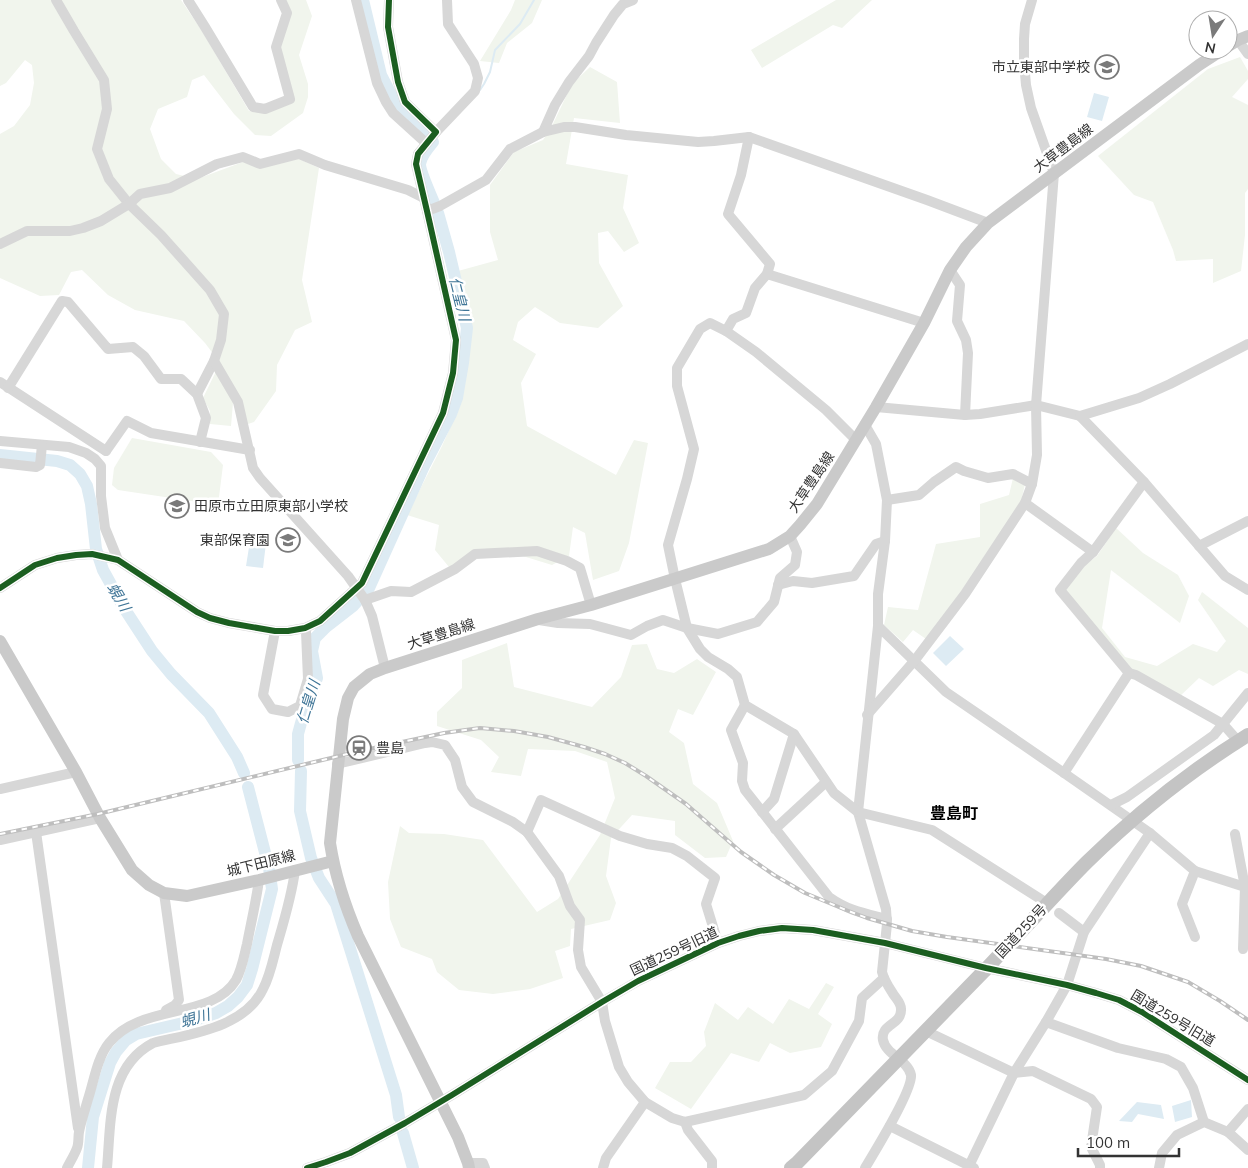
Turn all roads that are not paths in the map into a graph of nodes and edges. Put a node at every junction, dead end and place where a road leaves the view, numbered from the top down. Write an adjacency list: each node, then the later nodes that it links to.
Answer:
1 (56, 0): 18 (street)
2 (188, 0): 3 (street)
3 (281, 0)
4 (356, 0): 15 (street)
5 (389, 0): 12 (street)
6 (447, 0): 12 (street)
7 (633, 0): 13 (street)
8 (1032, 0): 16 (street)
9 (1238, 41): 10 (street)
10 (1248, 54)
11 (1207, 60): 16 (main road, 大草豊島線)
12 (436, 132): 15 (street)
13 (544, 132): 14 (street); 19 (street)
14 (749, 137): 20 (street); 23 (street)
15 (426, 143): 17 (street)
16 (1054, 173): 20 (main road, 大草豊島線); 30 (street)
17 (424, 198): 18 (street); 19 (street)
18 (129, 204): 21 (street); 27 (street)
19 (427, 211): 56 (street)
20 (988, 223): 22 (main road, 大草豊島線)
21 (0, 244)
22 (950, 270): 24 (main road, 大草豊島線); 32 (street)
23 (767, 274): 24 (street); 25 (street)
24 (924, 323): 31 (main road, 大草豊島線)
25 (726, 331): 35 (street); 53 (street)
26 (1248, 344): 33 (street)
27 (214, 361): 29 (street); 40 (street)
28 (4, 385): 29 (street); 39 (street)
29 (197, 394): 37 (street)
30 (1036, 405): 32 (street); 33 (street); 44 (street)
31 (876, 407): 32 (street); 34 (main road, 大草豊島線)
32 (965, 415)
33 (1080, 416): 43 (street)
34 (865, 425): 35 (main road, 大草豊島線); 45 (street)
35 (856, 440): 48 (main road, 大草豊島線)
36 (0, 441): 41 (street)
37 (200, 442): 39 (street); 40 (street)
38 (69, 447): 39 (street); 41 (street); 52 (street)
39 (106, 451)
40 (251, 454): 56 (street)
41 (41, 455): 42 (street)
42 (0, 463)
43 (1144, 482): 50 (street); 51 (street)
44 (1032, 484): 45 (street); 46 (street)
45 (887, 500): 49 (street)
46 (1026, 503): 51 (street); 66 (street)
47 (1248, 521): 50 (street)
48 (790, 536): 53 (main road, 大草豊島線); 54 (street)
49 (885, 541): 54 (street); 61 (street)
50 (1199, 546): 57 (street)
51 (1092, 552): 68 (street)
52 (118, 560): 55 (street); 64 (street)
53 (675, 579): 59 (main road, 大草豊島線); 63 (street)
54 (778, 585): 63 (street)
55 (0, 588)
56 (357, 588): 58 (street); 62 (street)
57 (1248, 590)
58 (365, 600): 59 (street); 67 (street)
59 (591, 605): 60 (main road, 大草豊島線)
60 (538, 619): 63 (street); 67 (main road, 大草豊島線)
61 (878, 626): 66 (street); 71 (street)
62 (305, 628): 64 (street); 64 (street)
63 (687, 628): 70 (street)
64 (275, 631)
65 (0, 641): 76 (main road, 城下田原線)
66 (914, 660): 71 (street); 77 (street)
67 (385, 668): 75 (main road, 大草豊島線)
68 (1129, 673): 72 (street); 77 (street)
69 (1248, 693): 72 (street)
70 (745, 704): 73 (street); 81 (street)
71 (867, 715): 82 (street)
72 (1223, 724): 74 (street); 80 (street)
73 (794, 734): 78 (street); 81 (street)
74 (1243, 738): 84 (highway, 国道259号)
75 (338, 764): 87 (street); 91 (main road, 大草豊島線)
76 (76, 772): 79 (street); 83 (main road, 城下田原線)
77 (1064, 773): 80 (street)
78 (826, 782): 82 (street); 85 (street)
79 (0, 789)
80 (1112, 805): 84 (street)
81 (762, 812): 85 (street)
82 (858, 812): 97 (street); 99 (street)
83 (100, 818): 86 (street); 96 (main road, 城下田原線)
84 (1133, 820): 88 (street); 110 (highway, 国道259号, bridge)
85 (775, 829): 99 (street)
86 (36, 832): 90 (street); 120 (street)
87 (527, 832): 102 (street); 107 (street)
88 (1150, 833): 93 (street); 100 (street)
89 (1235, 834): 95 (street)
90 (0, 840)
91 (328, 862): 92 (main road, 城下田原線); 114 (main road)
92 (301, 869): 94 (main road, 城下田原線); 126 (street)
93 (1195, 871): 95 (street); 101 (street)
94 (259, 880): 96 (main road, 城下田原線); 108 (street)
95 (1245, 887): 104 (street)
96 (164, 893): 108 (street)
97 (1042, 900)
98 (1059, 913): 100 (street)
99 (887, 919): 103 (street)
100 (1084, 932): 106 (street)
101 (1195, 937)
102 (718, 943): 103 (street, 国道259号旧道); 107 (street, 国道259号旧道)
103 (885, 943): 105 (street); 106 (street, 国道259号旧道)
104 (1243, 948)
105 (884, 978): 111 (street); 117 (street)
106 (1066, 985): 109 (street); 113 (street, 国道259号旧道)
107 (602, 1002): 114 (street, 国道259号旧道); 115 (street)
108 (154, 1016): 120 (street)
109 (1046, 1022): 112 (street); 118 (street)
110 (926, 1030): 111 (highway, 国道259号); 112 (street)
111 (898, 1059): 119 (street); 131 (highway, 国道259号)
112 (1014, 1073): 124 (street); 133 (street)
113 (1248, 1080)
114 (440, 1101): 123 (main road); 127 (street, 国道259号旧道)
115 (645, 1102): 117 (street); 129 (street)
116 (1248, 1109): 121 (street)
117 (685, 1122): 130 (street)
118 (1204, 1122): 121 (street); 134 (street)
119 (890, 1126): 124 (street); 132 (street)
120 (79, 1132): 125 (street)
121 (1228, 1132): 122 (street)
122 (1248, 1150)
123 (469, 1165): 128 (street)
124 (970, 1167)
125 (67, 1168)
126 (107, 1168)
127 (307, 1168)
128 (486, 1168)
129 (603, 1168)
130 (712, 1168)
131 (791, 1168)
132 (865, 1168)
133 (1100, 1168)
134 (1159, 1168)

